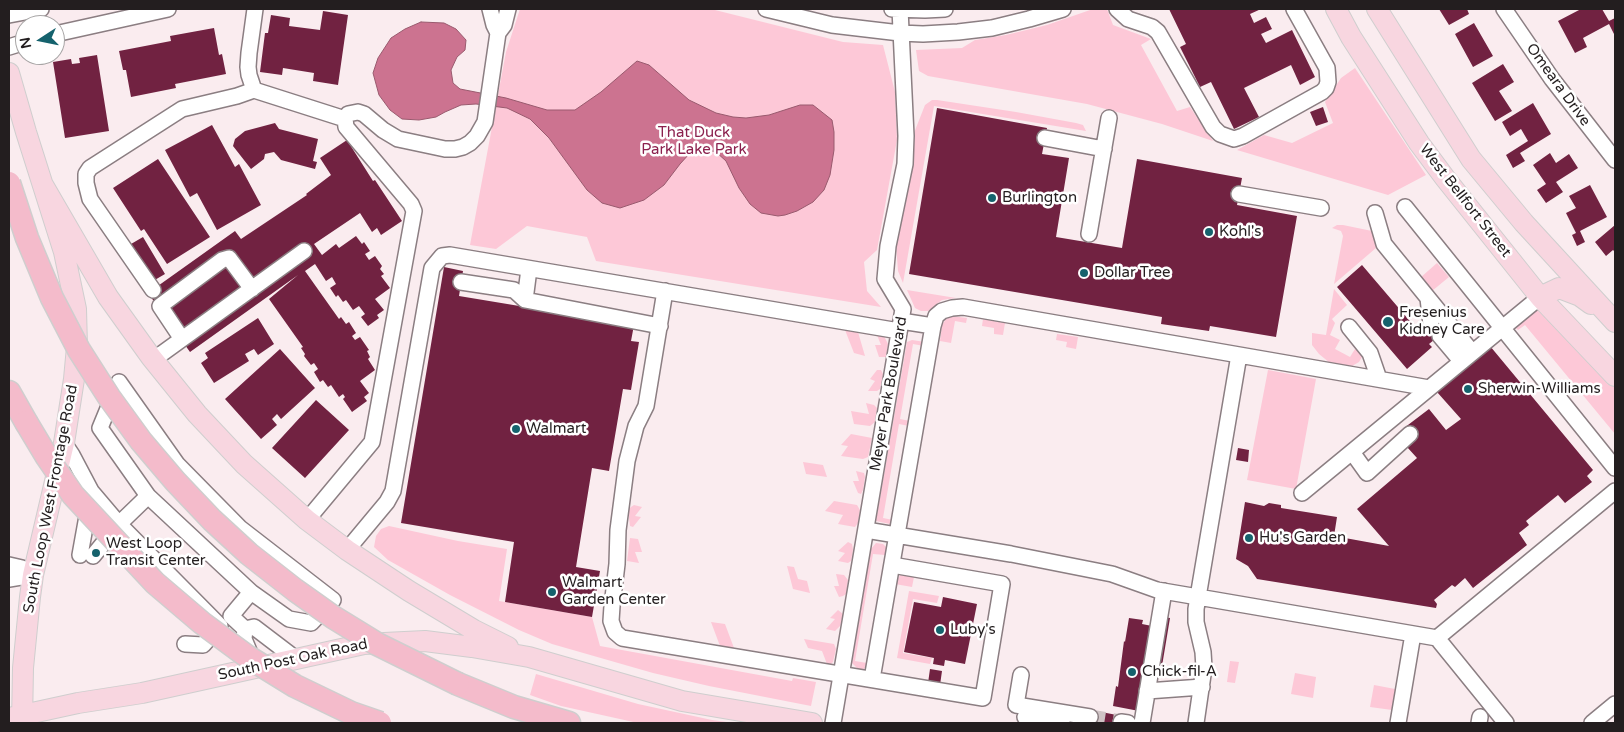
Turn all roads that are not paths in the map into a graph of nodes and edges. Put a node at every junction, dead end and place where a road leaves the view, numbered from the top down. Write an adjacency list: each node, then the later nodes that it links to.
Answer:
1 (41, 9): 16 (street)
2 (168, 9): 17 (street)
3 (255, 9): 21 (street)
4 (490, 9): 18 (street)
5 (508, 9): 18 (street)
6 (770, 9): 19 (street)
7 (892, 9): 8 (street)
8 (900, 9): 9 (street); 19 (street, Meyer Park Boulevard)
9 (945, 9)
10 (1063, 9): 19 (street)
11 (1117, 9): 15 (street)
12 (1336, 9): 30 (main road, West Bellfort Street)
13 (1377, 9): 28 (main road, West Bellfort Street)
14 (1504, 9): 29 (street, Omeara Drive)
15 (1299, 10)
16 (9, 15)
17 (65, 32)
18 (498, 33): 24 (street)
19 (900, 33): 49 (street, Meyer Park Boulevard)
20 (9, 74): 32 (main road, South Loop West Frontage Road)
21 (254, 90): 23 (street); 42 (street)
22 (1109, 118): 27 (street)
23 (345, 120): 24 (street); 25 (street)
24 (372, 120): 25 (street)
25 (355, 137): 69 (street)
26 (1045, 138): 27 (street)
27 (1104, 149): 37 (street)
28 (1471, 159): 30 (main road); 47 (main road, West Bellfort Street)
29 (1615, 160)
30 (1445, 178): 44 (main road, West Bellfort Street)
31 (9, 183): 100 (highway, bridge)
32 (42, 185): 56 (main road); 62 (main road, South Loop West Frontage Road)
33 (1239, 194): 35 (street)
34 (1405, 207): 52 (street)
35 (1321, 208)
36 (1375, 213): 45 (street)
37 (1089, 234)
38 (304, 251): 41 (street)
39 (530, 268): 43 (street); 46 (street); 73 (street)
40 (461, 282): 46 (street)
41 (252, 289): 53 (street); 53 (street)
42 (153, 290)
43 (665, 291): 48 (street); 49 (street)
44 (1540, 296): 47 (main road); 52 (street); 57 (main road, West Bellfort Street)
45 (1428, 298): 55 (street); 55 (street)
46 (525, 300): 48 (street)
47 (1613, 320)
48 (660, 326): 89 (street)
49 (900, 326): 50 (street); 71 (street, Meyer Park Boulevard)
50 (933, 326): 54 (street); 72 (street)
51 (1349, 327): 58 (street)
52 (1502, 327): 55 (street); 64 (street)
53 (182, 339): 56 (street)
54 (1239, 355): 58 (street); 80 (street)
55 (1466, 356): 59 (street)
56 (153, 360): 69 (main road)
57 (1615, 376)
58 (1379, 379): 59 (street)
59 (1429, 388): 63 (street)
60 (9, 392): 99 (highway, bridge)
61 (1410, 434): 63 (street)
62 (64, 443): 65 (street); 76 (main road, South Loop West Frontage Road)
63 (1352, 452): 67 (street)
64 (1615, 468)
65 (92, 491): 70 (street); 70 (street)
66 (1615, 491): 84 (street)
67 (1302, 493)
68 (148, 496): 70 (street); 79 (street); 79 (street)
69 (307, 520): 73 (main road)
70 (118, 524): 81 (street)
71 (866, 530): 72 (street); 89 (street, Meyer Park Boulevard)
72 (897, 535): 75 (street); 78 (street)
73 (347, 550): 86 (main road)
74 (9, 564): 76 (street)
75 (892, 565): 91 (street); 91 (street)
76 (33, 575): 77 (street); 97 (main road, South Loop West Frontage Road)
77 (9, 579)
78 (1169, 591): 80 (street); 93 (street)
79 (251, 592): 81 (street)
80 (1198, 597): 83 (street); 92 (street)
81 (226, 621): 82 (street); 85 (street)
82 (245, 629): 87 (street); 88 (street)
83 (1413, 634): 84 (street); 107 (street)
84 (1437, 638): 98 (street)
85 (185, 644)
86 (529, 657): 87 (main road, South Post Oak Road); 101 (main road, South Post Oak Road)
87 (296, 659): 88 (main road, South Post Oak Road)
88 (247, 670): 97 (main road, South Post Oak Road)
89 (842, 675): 91 (street); 102 (street, Meyer Park Boulevard)
90 (1021, 675): 95 (street)
91 (872, 679)
92 (1202, 687): 93 (street); 106 (street)
93 (1152, 691): 104 (street); 105 (street)
94 (1615, 704): 108 (street)
95 (1016, 705): 96 (street); 103 (street)
96 (1090, 717)
97 (17, 719)
98 (1494, 720)
99 (380, 723)
100 (570, 723)
101 (812, 723)
102 (833, 723)
103 (1062, 723)
104 (1142, 723)
105 (1150, 723)
106 (1196, 723)
107 (1398, 723)
108 (1592, 723)

